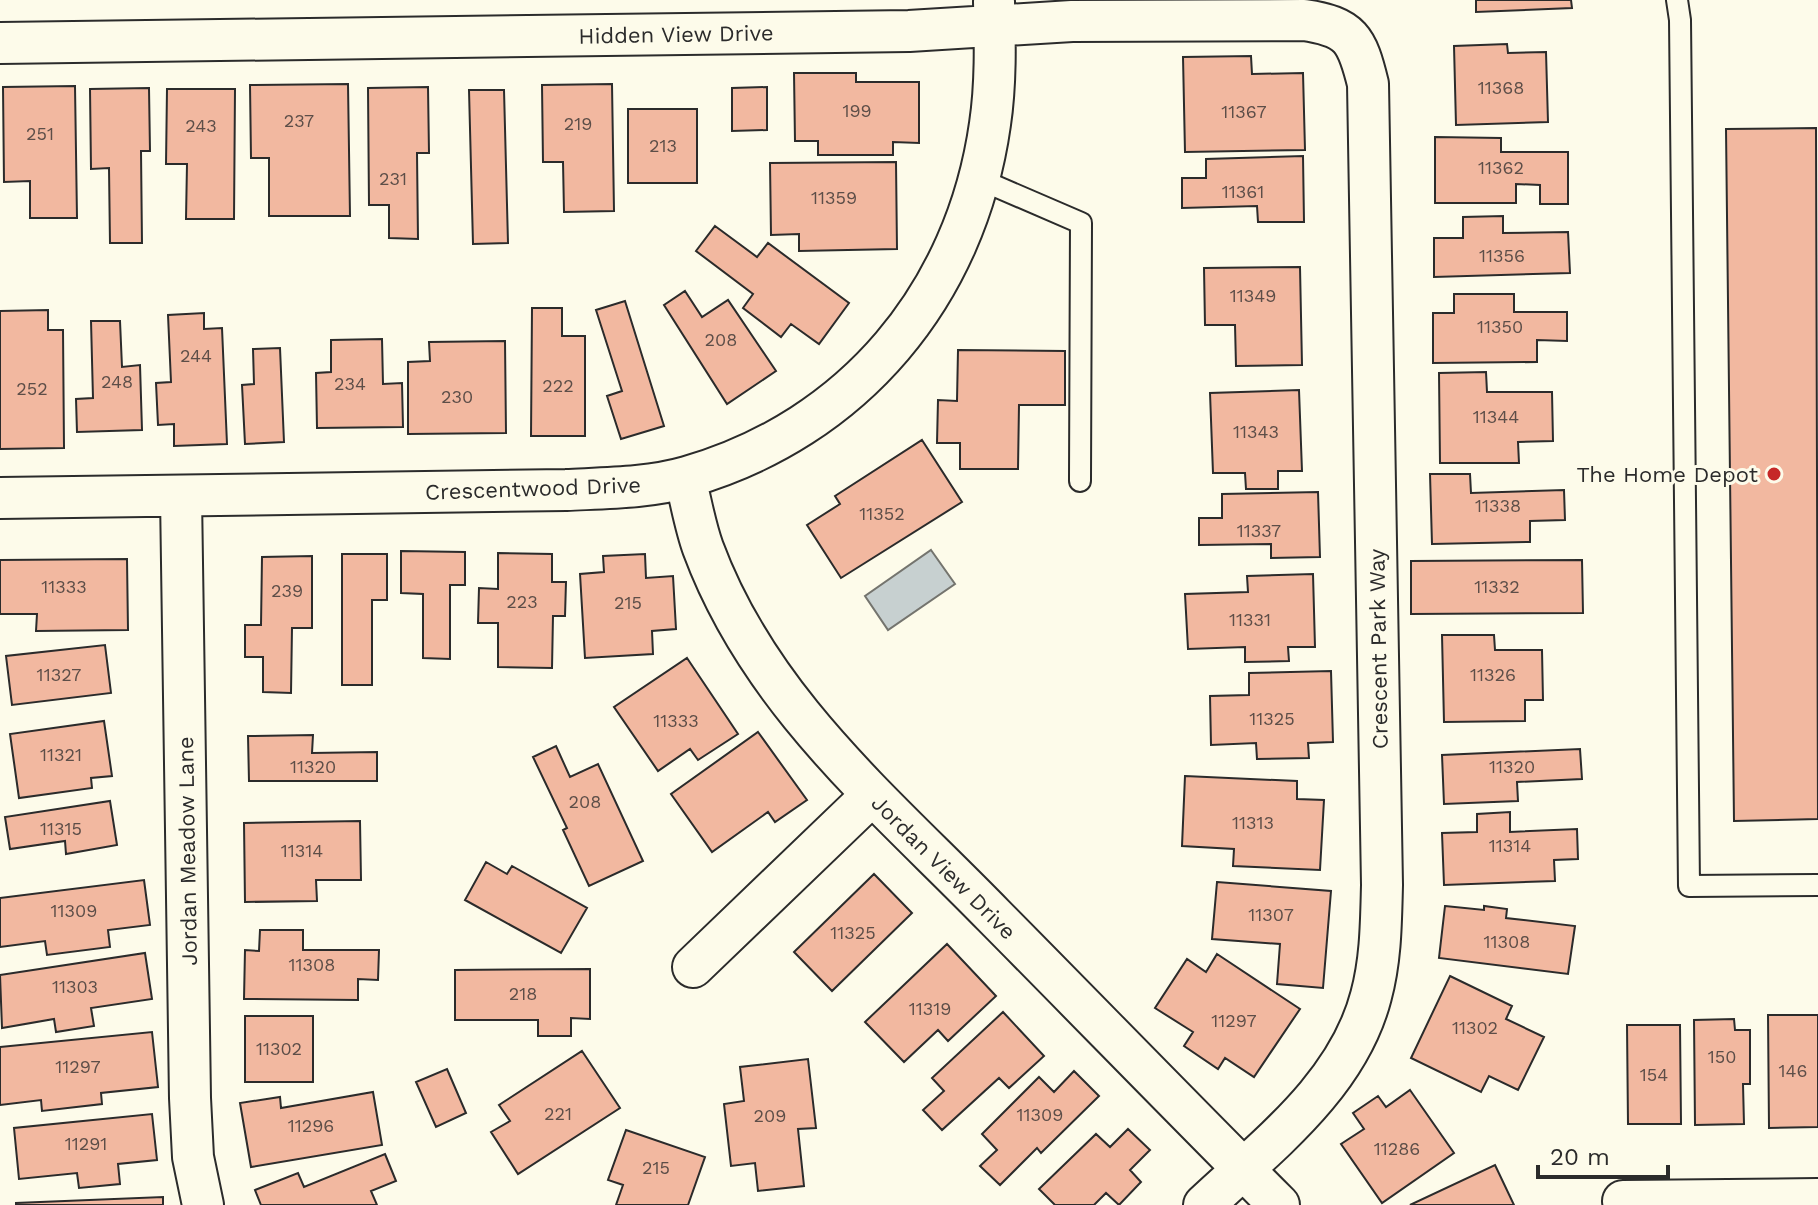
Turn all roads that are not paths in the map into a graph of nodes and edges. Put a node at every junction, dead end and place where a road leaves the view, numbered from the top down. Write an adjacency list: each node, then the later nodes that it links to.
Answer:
1 (1677, 0): 11 (lane)
2 (994, 13): 3 (street, Hidden View Drive); 4 (street, Hidden View Drive); 5 (street, Crescentwood Drive)
3 (1349, 34): 13 (street, Crescent Park Way)
4 (0, 43)
5 (979, 179): 6 (street, Crescentwood Drive); 7 (lane)
6 (685, 478): 8 (street, Crescentwood Drive); 10 (street, Jordan View Drive)
7 (1080, 481)
8 (181, 496): 9 (street, Crescentwood Drive); 16 (street, Jordan Meadow Lane)
9 (0, 498)
10 (871, 796): 12 (street); 13 (street, Jordan View Drive)
11 (1818, 885)
12 (693, 967)
13 (1243, 1169): 17 (street, Crescent Park Way); 18 (street, Jordan View Drive)
14 (1818, 1199): 15 (street)
15 (1623, 1201)
16 (203, 1205)
17 (1204, 1205)
18 (1279, 1205)

